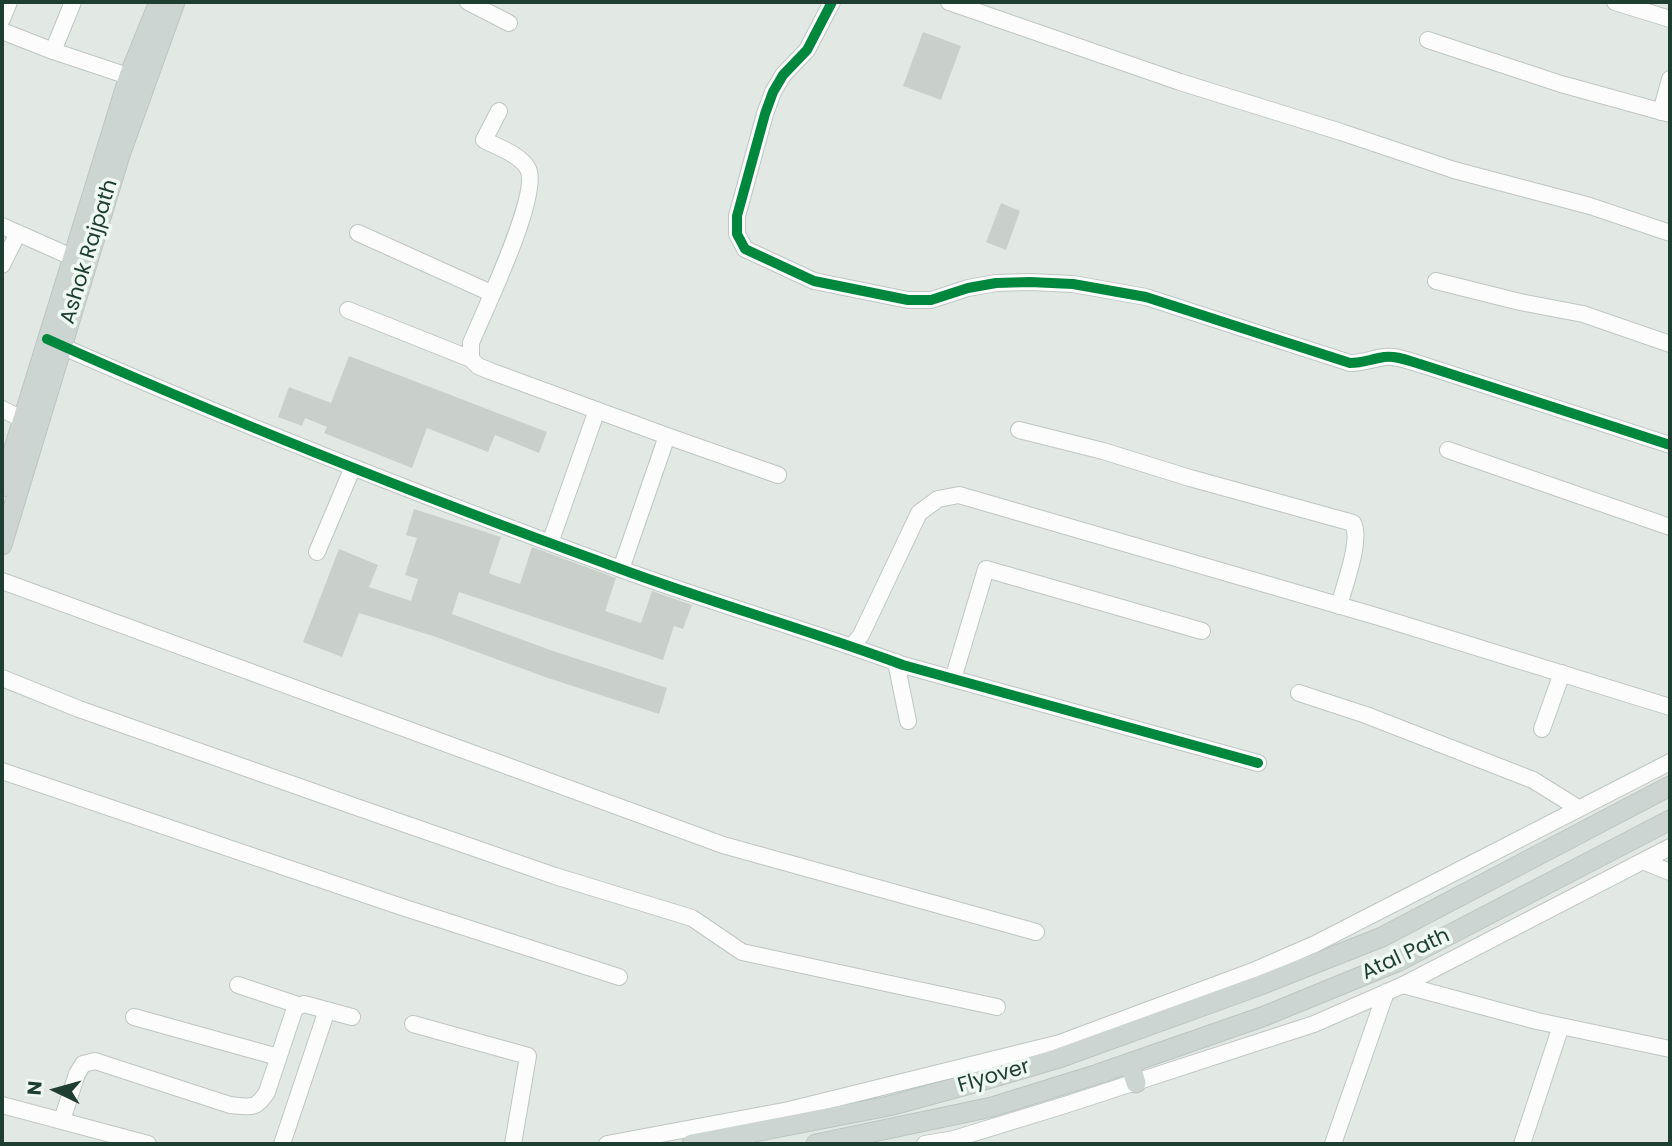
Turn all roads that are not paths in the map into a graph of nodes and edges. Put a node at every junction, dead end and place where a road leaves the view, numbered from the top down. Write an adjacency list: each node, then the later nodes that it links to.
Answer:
1 (9, 2): 9 (street)
2 (73, 2): 14 (street)
3 (159, 2): 15 (main road, Ashok Rajpath)
4 (175, 2): 15 (main road, Ashok Rajpath)
5 (468, 2): 11 (street)
6 (832, 2): 36 (street)
7 (949, 2): 22 (street)
8 (1615, 2): 10 (street)
9 (2, 19)
10 (1670, 19)
11 (509, 23)
12 (2, 31): 14 (street)
13 (1428, 40): 18 (street)
14 (53, 51): 15 (street)
15 (137, 79): 23 (main road, Ashok Rajpath)
16 (1670, 79): 18 (street)
17 (499, 111): 26 (street)
18 (1666, 113)
19 (2, 226): 20 (street)
20 (18, 233): 23 (street); 24 (street)
21 (358, 233): 26 (street)
22 (1670, 233)
23 (80, 260): 28 (main road, Ashok Rajpath)
24 (2, 265)
25 (1436, 281): 29 (street)
26 (491, 293): 30 (street)
27 (348, 310): 30 (street)
28 (54, 343): 33 (main road, Ashok Rajpath); 38 (street); 43 (main road, Ashok Rajpath)
29 (1670, 344)
30 (471, 359): 32 (street)
31 (2, 409): 33 (street)
32 (597, 410): 35 (street); 42 (street)
33 (22, 419): 40 (main road, Ashok Rajpath)
34 (1019, 430): 47 (street)
35 (667, 436): 39 (street); 45 (street)
36 (1670, 445)
37 (1448, 450): 41 (street)
38 (353, 467): 42 (street); 44 (street)
39 (778, 475)
40 (2, 487)
41 (1670, 527)
42 (550, 542): 45 (street)
43 (2, 545)
44 (317, 552)
45 (621, 569): 49 (street)
46 (2, 580): 67 (street)
47 (1339, 606): 49 (street); 51 (street)
48 (1202, 631): 53 (street)
49 (853, 645): 50 (street)
50 (896, 662): 53 (street); 56 (street)
51 (1562, 673): 55 (street); 57 (street)
52 (2, 678): 74 (street)
53 (953, 679): 59 (street)
54 (1299, 693): 62 (street)
55 (1670, 707)
56 (908, 721)
57 (1542, 729)
58 (1670, 762): 62 (street)
59 (1258, 763)
60 (2, 771): 69 (street)
61 (1670, 786): 68 (main road, Flyover)
62 (1578, 808): 68 (street)
63 (1670, 820): 82 (main road, Atal Path)
64 (1670, 847): 65 (street)
65 (1645, 862): 66 (street); 71 (street)
66 (1670, 872)
67 (1036, 932)
68 (1282, 968): 89 (street); 90 (main road, Flyover)
69 (619, 977)
70 (238, 985): 73 (street)
71 (1403, 985): 72 (street); 79 (street)
72 (1386, 992): 83 (street); 93 (street)
73 (298, 1005): 75 (street); 81 (street)
74 (997, 1007)
75 (327, 1010): 77 (street); 87 (street)
76 (134, 1017): 81 (street)
77 (352, 1017)
78 (413, 1024): 88 (street)
79 (1561, 1026): 80 (street); 94 (street)
80 (1670, 1049)
81 (278, 1057): 85 (street)
82 (1130, 1063): 83 (main road); 91 (main road, Flyover)
83 (1136, 1083): 92 (street)
84 (2, 1105): 85 (street)
85 (62, 1120): 86 (street)
86 (148, 1144)
87 (282, 1144)
88 (513, 1144)
89 (607, 1144)
90 (692, 1144)
91 (816, 1144)
92 (925, 1144)
93 (1333, 1144)
94 (1522, 1144)

